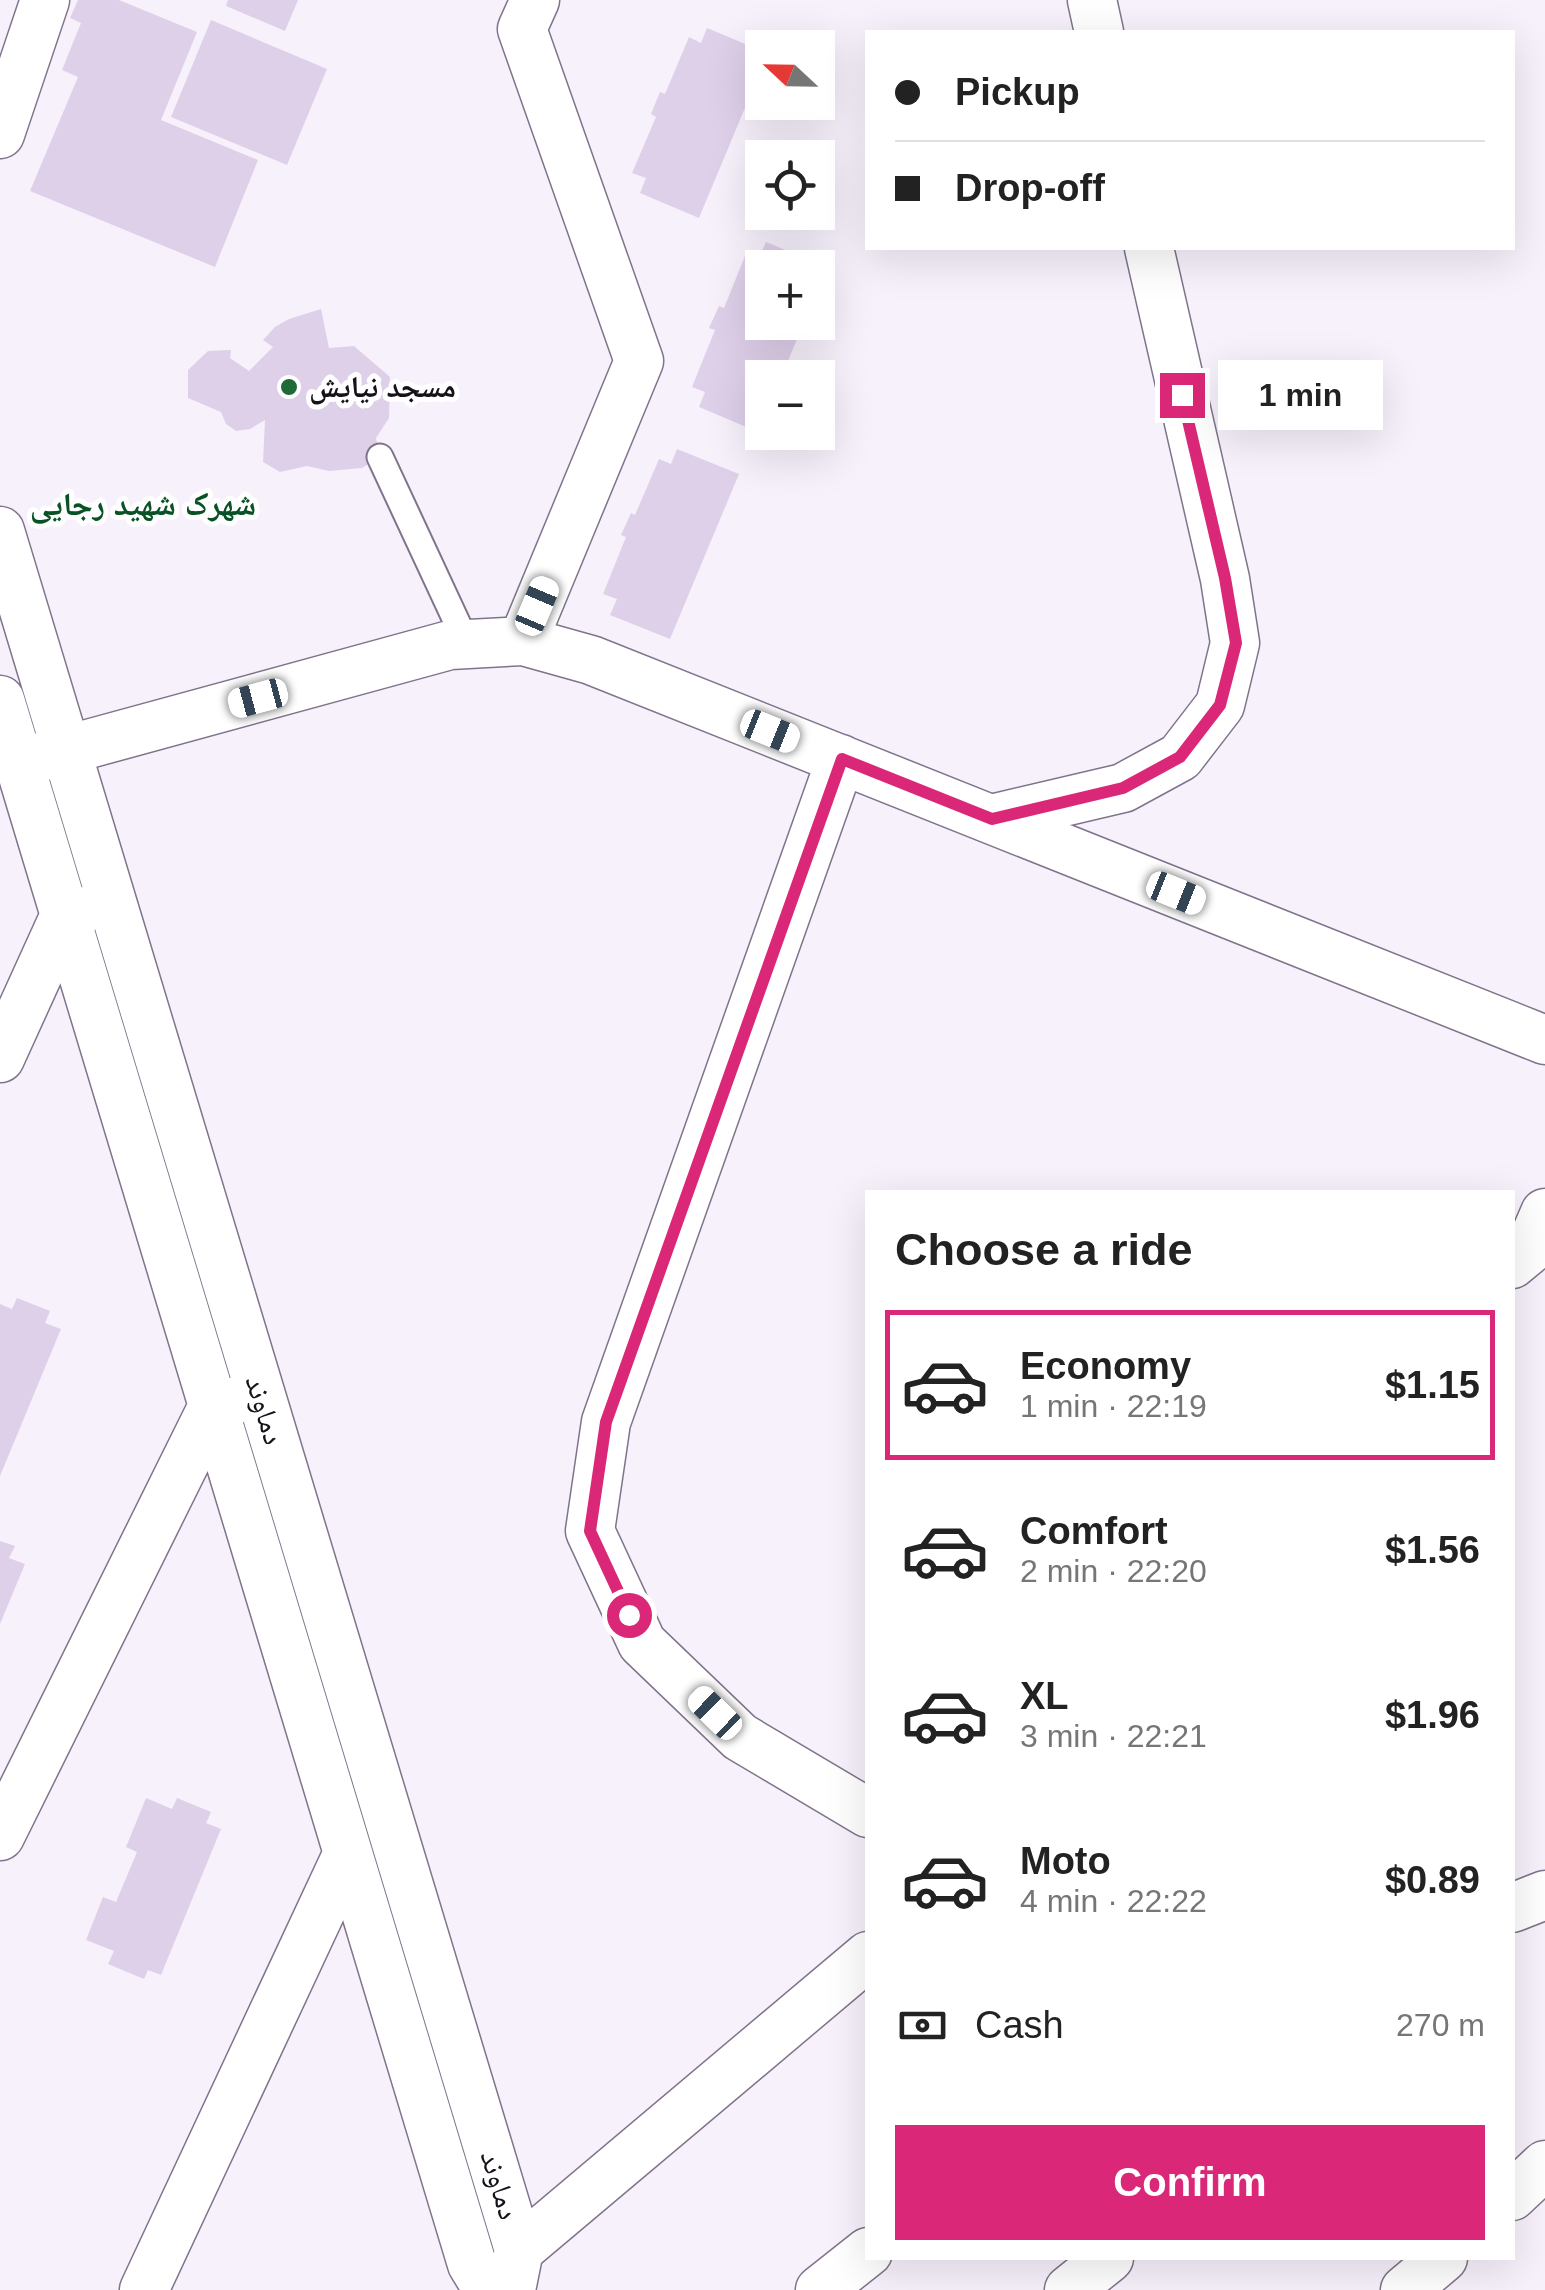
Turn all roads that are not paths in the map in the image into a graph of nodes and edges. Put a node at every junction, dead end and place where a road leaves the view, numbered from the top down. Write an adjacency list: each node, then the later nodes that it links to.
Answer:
1 (45, 0): 5 (street)
2 (535, 0): 9 (street)
3 (1092, 0): 4 (street)
4 (1099, 30)
5 (0, 134)
6 (1149, 250): 15 (street)
7 (380, 457): 10 (lane)
8 (0, 531): 12 (street, دماوند)
9 (523, 640): 10 (street); 13 (street)
10 (467, 644): 12 (street)
11 (0, 700): 14 (street, دماوند)
12 (66, 751): 14 (street); 16 (street, دماوند)
13 (842, 759): 15 (street); 24 (street)
14 (19, 763): 17 (street, دماوند)
15 (992, 819): 18 (street)
16 (112, 902): 17 (street); 22 (street, دماوند)
17 (66, 916): 19 (street); 23 (street, دماوند)
18 (1545, 1040)
19 (0, 1058)
20 (1545, 1213): 21 (street)
21 (1515, 1262)
22 (260, 1393): 23 (street); 35 (street, دماوند)
23 (213, 1406): 25 (street); 26 (street, دماوند)
24 (865, 1811)
25 (0, 1836)
26 (348, 1853): 36 (street); 37 (street, دماوند)
27 (1545, 1895): 28 (street)
28 (1515, 1907)
29 (865, 1959): 35 (street)
30 (1545, 2165): 31 (street)
31 (1515, 2193)
32 (865, 2254): 38 (street)
33 (1106, 2260): 39 (street)
34 (1441, 2260): 40 (street)
35 (515, 2270)
36 (144, 2290)
37 (488, 2290)
38 (820, 2290)
39 (1069, 2290)
40 (1405, 2290)

